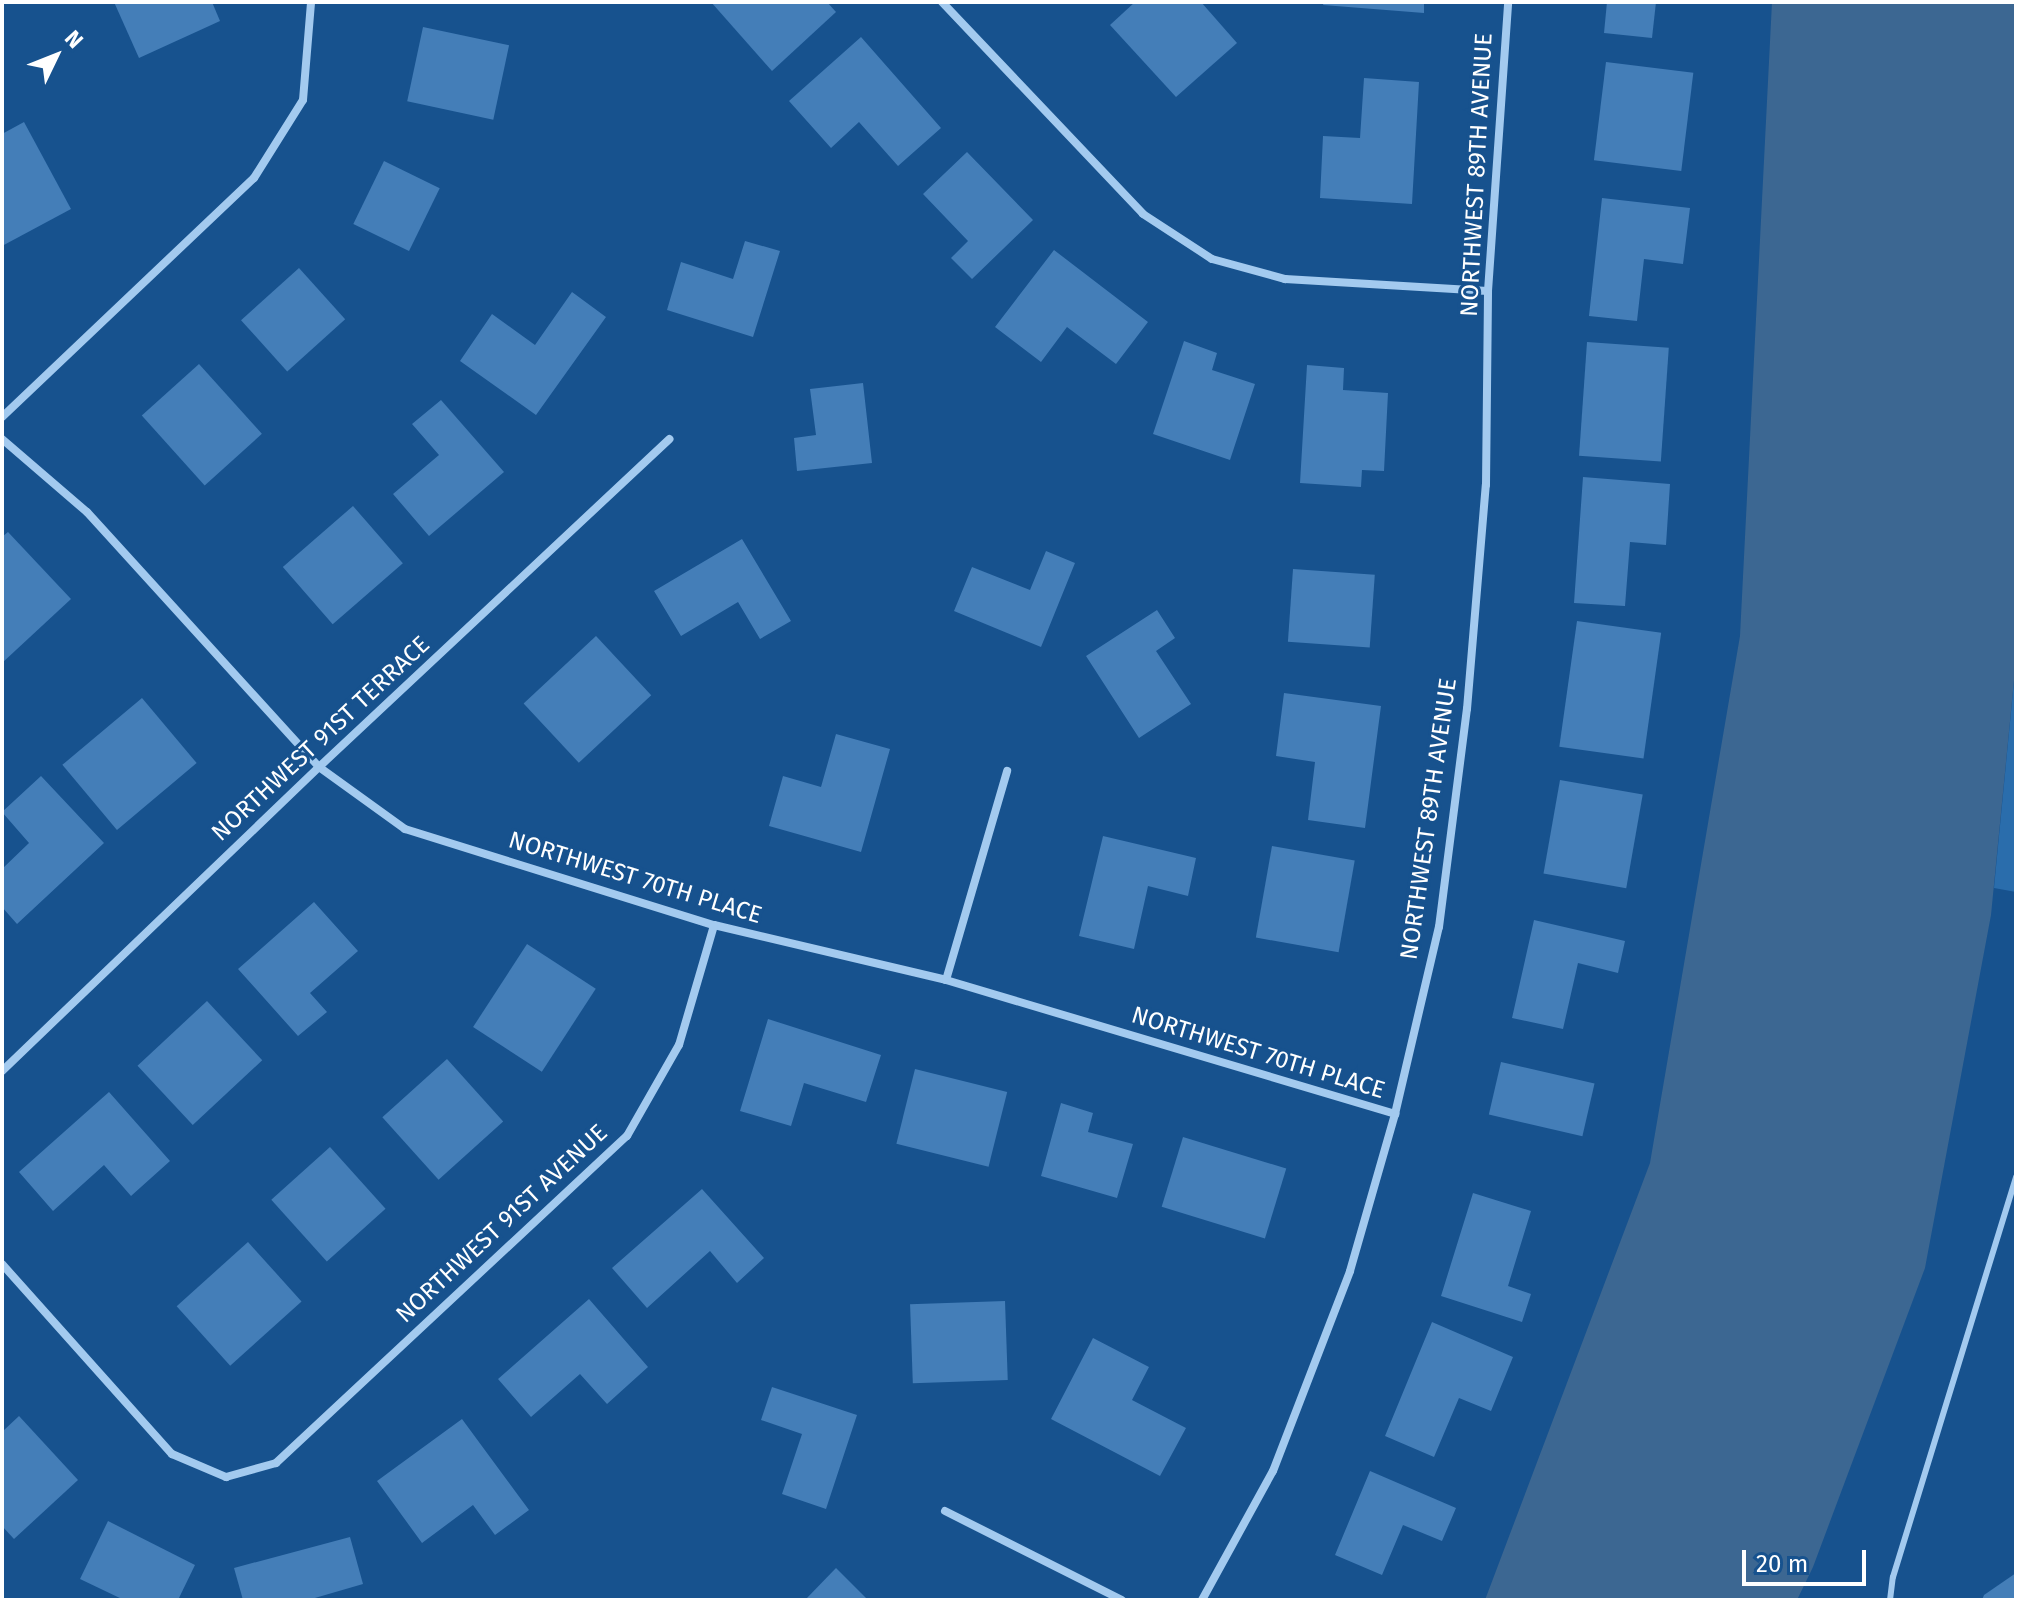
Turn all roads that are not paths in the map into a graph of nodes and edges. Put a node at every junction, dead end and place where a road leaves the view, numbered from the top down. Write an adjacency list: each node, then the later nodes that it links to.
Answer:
1 (311, 2): 5 (street)
2 (942, 2): 4 (street)
3 (1508, 2): 4 (street, NORTHWEST 89TH AVENUE)
4 (1488, 291): 13 (street, NORTHWEST 89TH AVENUE)
5 (2, 417)
6 (2, 439): 8 (street, NORTHWEST 70TH PLACE)
7 (670, 439): 8 (street, NORTHWEST 91ST TERRACE)
8 (319, 767): 10 (street, NORTHWEST 70TH PLACE); 12 (street, NORTHWEST 91ST TERRACE)
9 (1007, 771): 11 (street)
10 (714, 925): 11 (street, NORTHWEST 70TH PLACE); 15 (street, NORTHWEST 91ST AVENUE)
11 (946, 980): 13 (street, NORTHWEST 70TH PLACE)
12 (2, 1071)
13 (1395, 1114): 18 (street, NORTHWEST 89TH AVENUE)
14 (2016, 1176): 19 (lane)
15 (2, 1264)
16 (945, 1511): 17 (street)
17 (1122, 1600)
18 (1202, 1600)
19 (1890, 1600)

